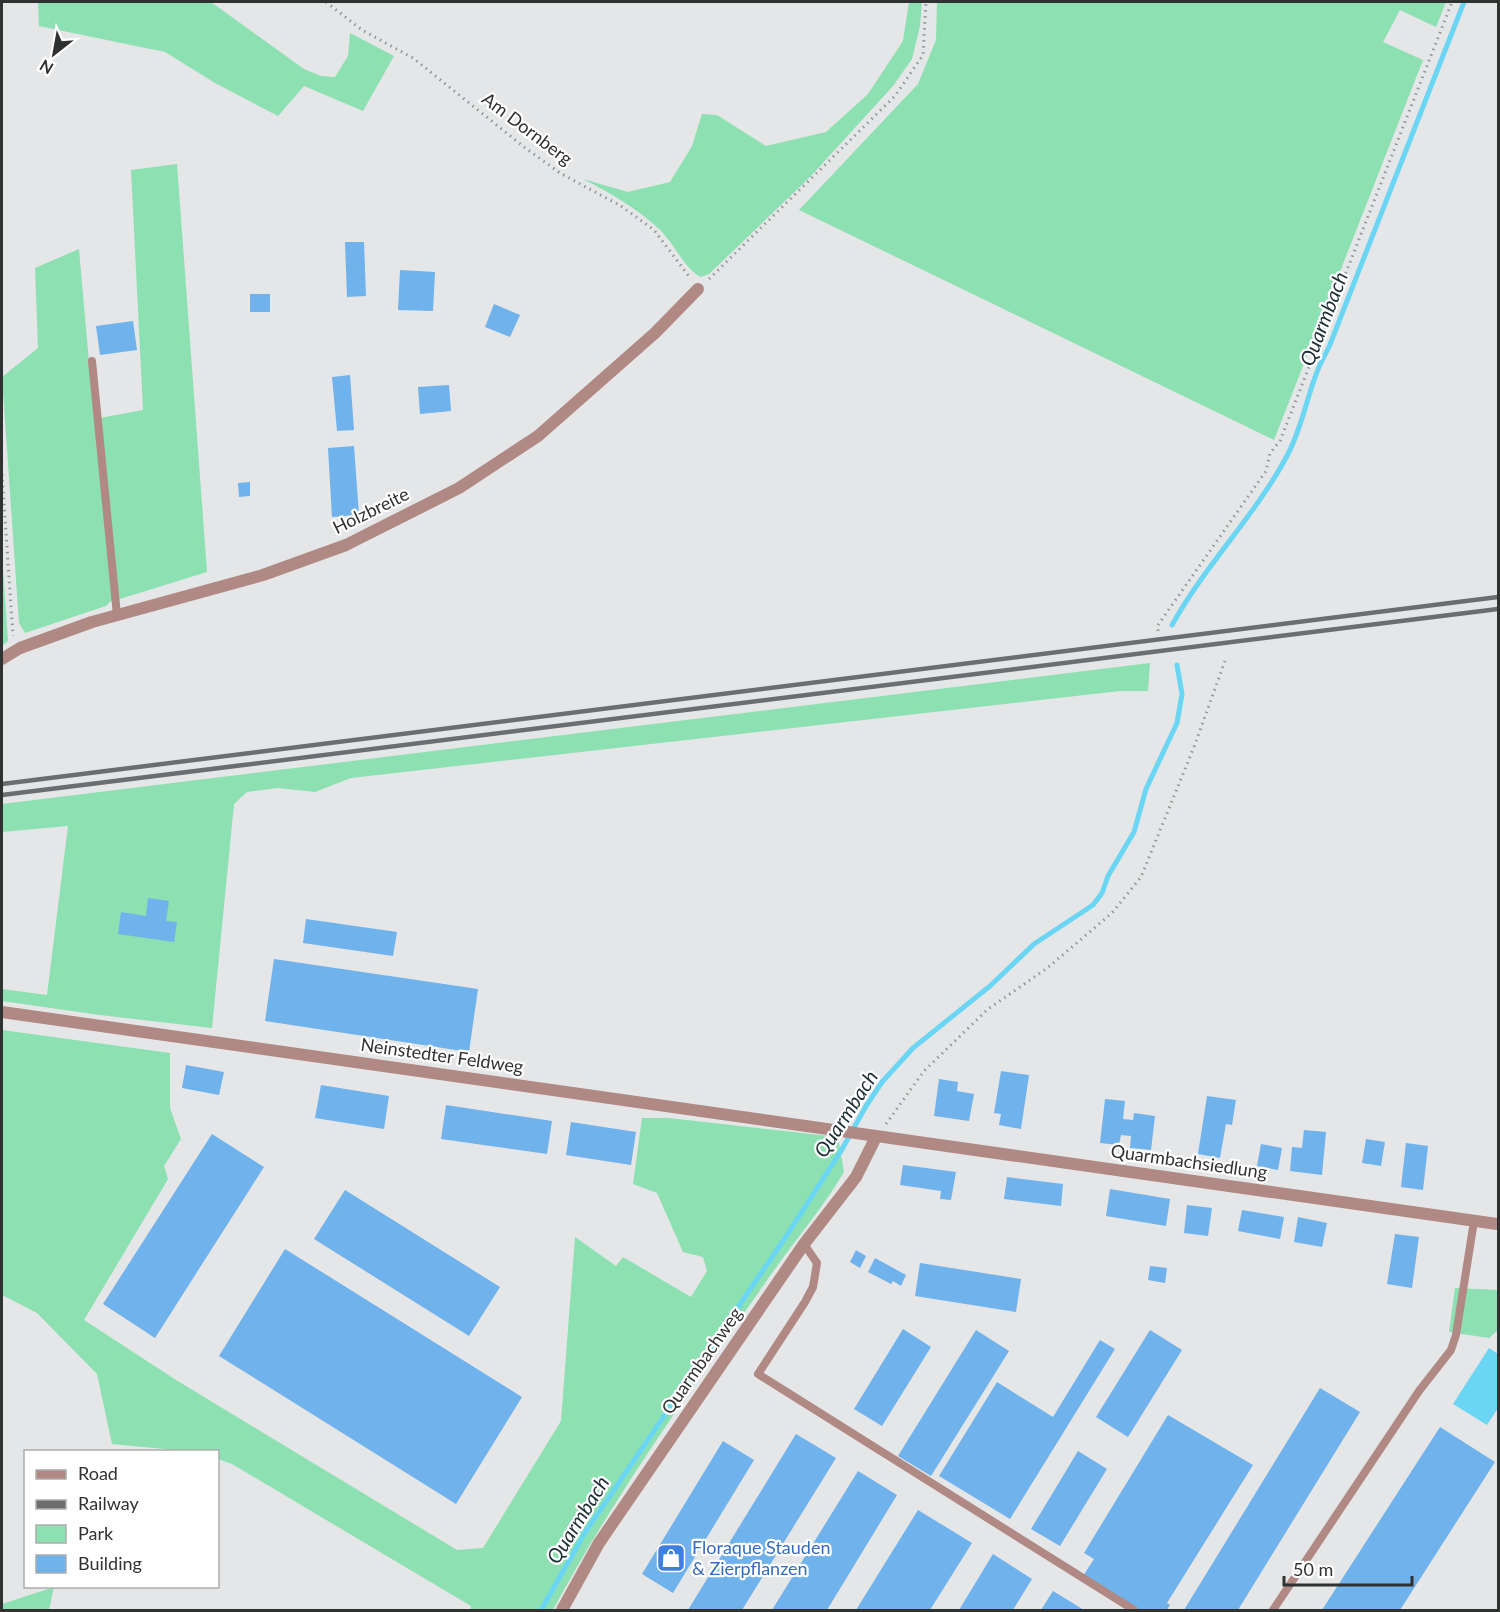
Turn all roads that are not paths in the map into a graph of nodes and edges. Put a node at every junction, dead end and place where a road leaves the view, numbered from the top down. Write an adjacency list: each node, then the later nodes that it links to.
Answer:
1 (698, 289): 3 (street, Holzbreite)
2 (92, 361): 3 (lane)
3 (117, 615): 4 (street, Holzbreite)
4 (2, 659)
5 (2, 1012): 6 (street, Neinstedter Feldweg)
6 (876, 1137): 7 (street, Quarmbachsiedlung); 9 (street, Quarmbachweg)
7 (1474, 1221): 8 (street, Quarmbachsiedlung); 12 (lane)
8 (1497, 1224)
9 (804, 1244): 10 (street, Quarmbachweg); 11 (lane)
10 (562, 1611)
11 (1134, 1611)
12 (1273, 1611)

